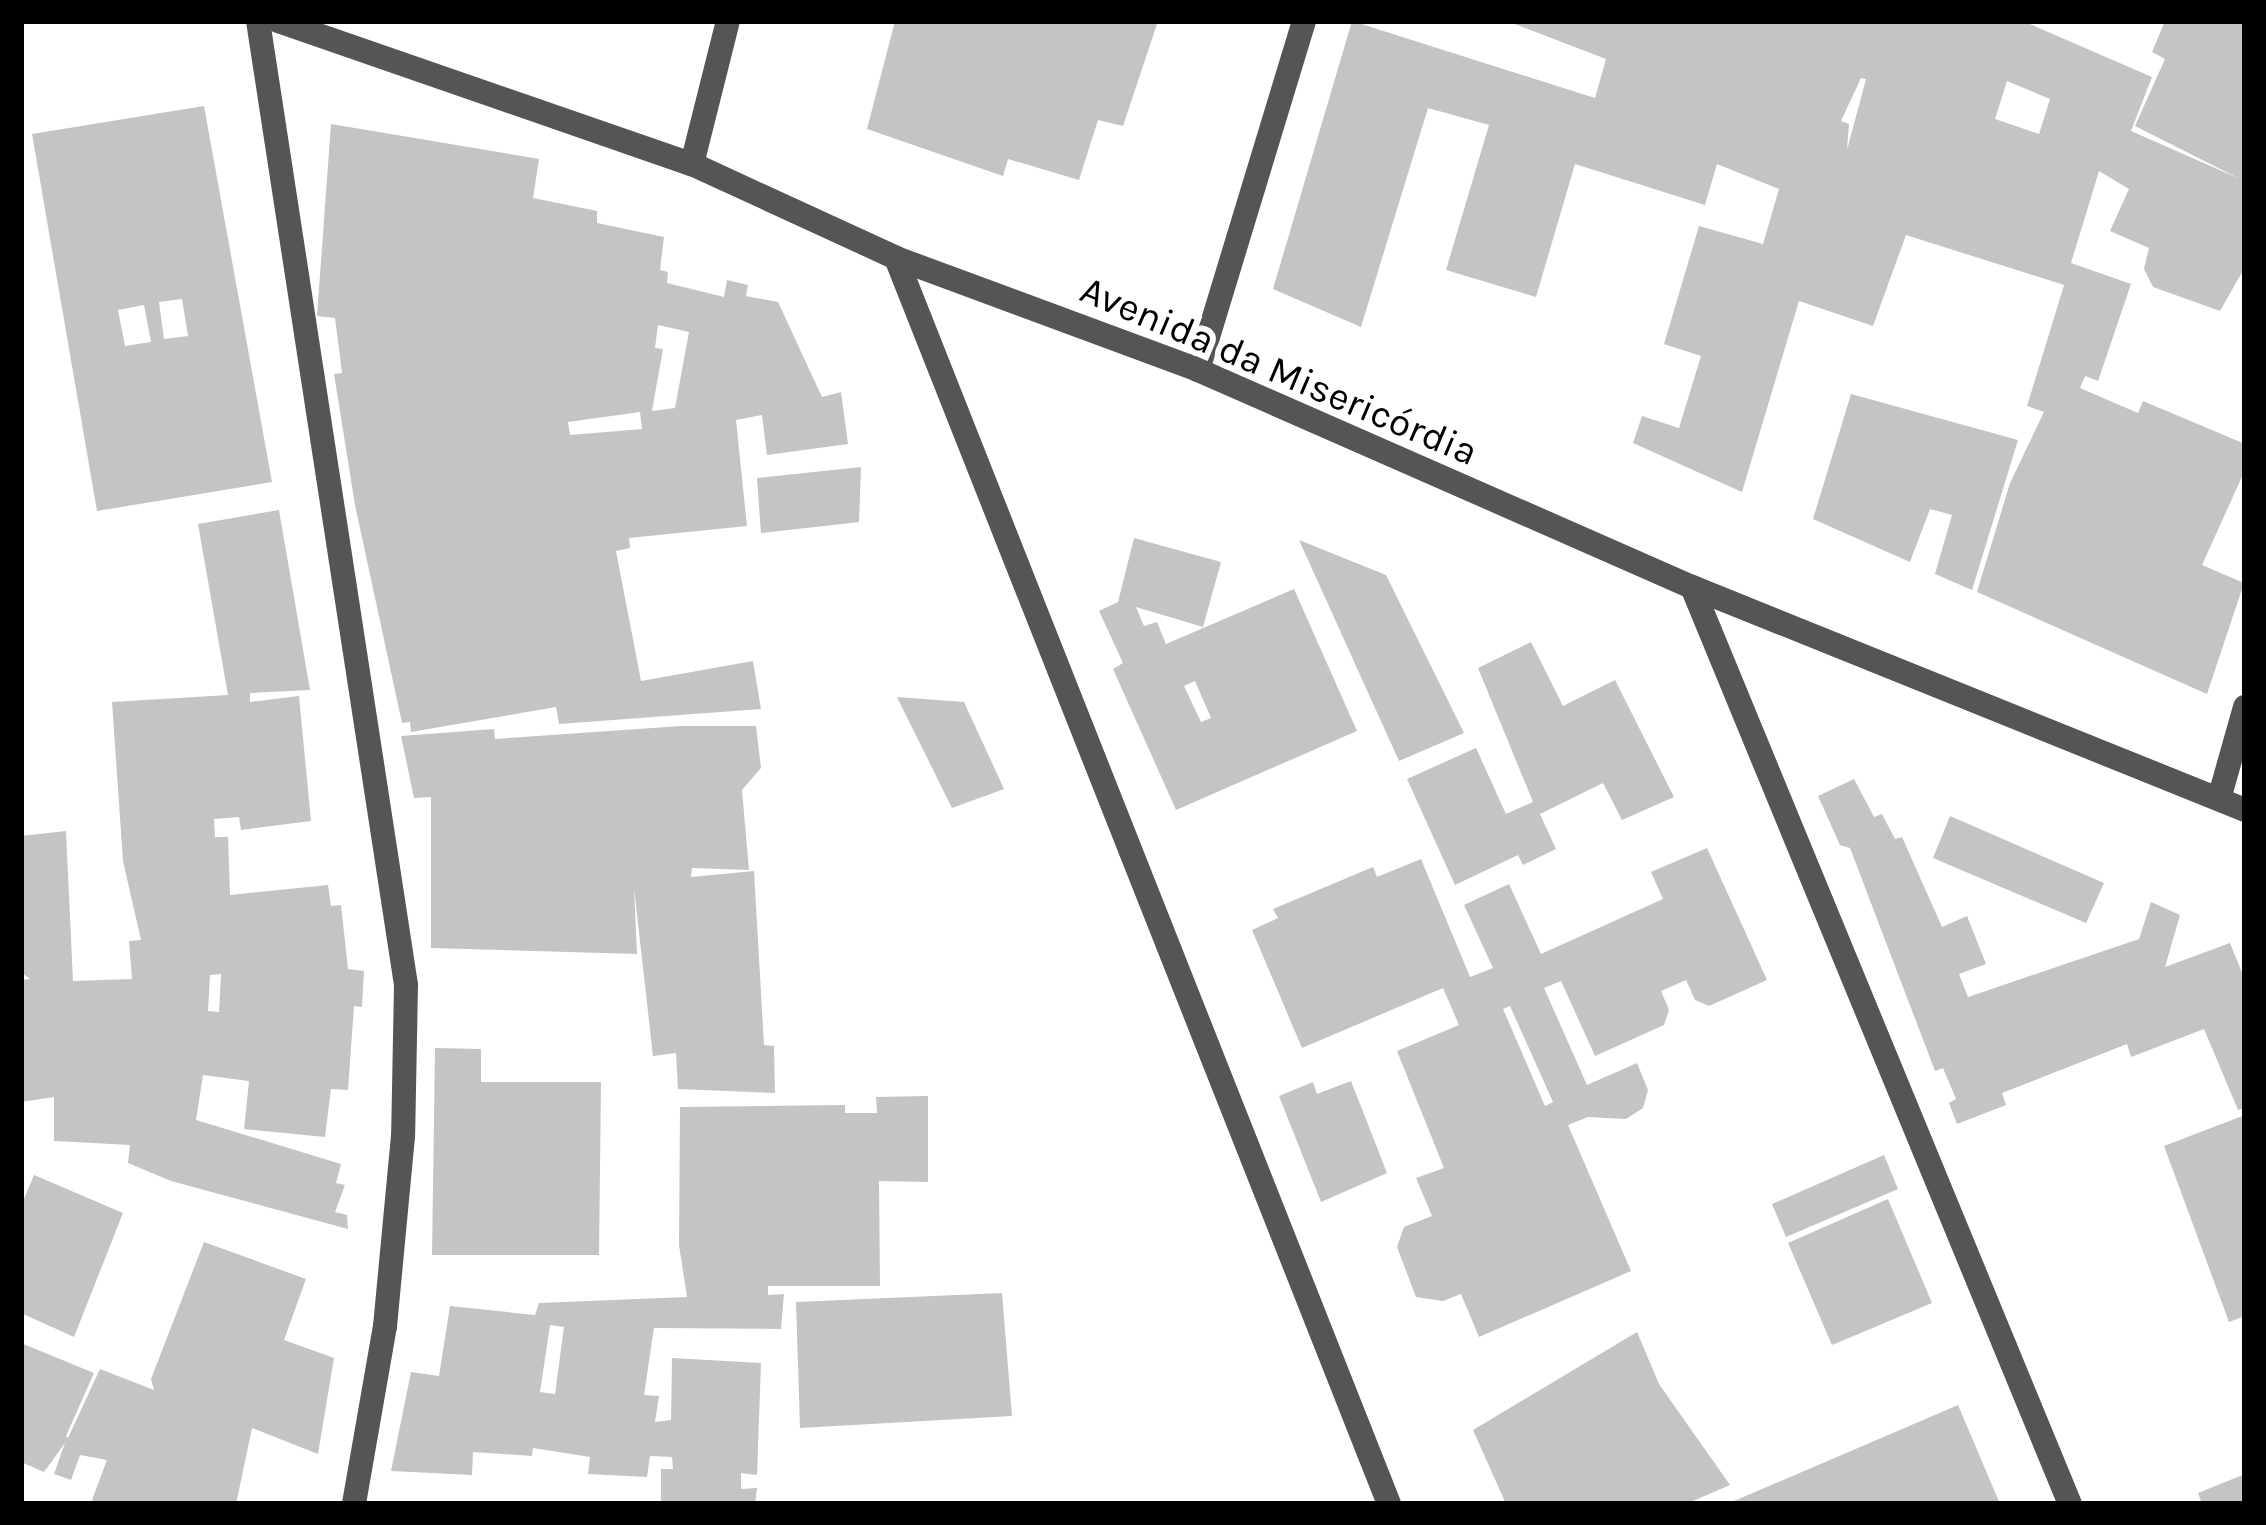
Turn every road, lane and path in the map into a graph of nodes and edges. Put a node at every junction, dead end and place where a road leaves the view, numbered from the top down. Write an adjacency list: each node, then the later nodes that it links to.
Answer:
1 (258, 21): 12 (street)
2 (278, 21): 5 (street, Avenida da Misericórdia)
3 (728, 21): 5 (street)
4 (1304, 21): 7 (street)
5 (692, 164): 6 (street, Avenida da Misericórdia)
6 (896, 258): 7 (street, Avenida da Misericórdia); 13 (street)
7 (1198, 370): 8 (street, Avenida da Misericórdia)
8 (1692, 586): 10 (street, Avenida da Misericórdia); 14 (street)
9 (2245, 707): 10 (street)
10 (2219, 800): 11 (street, Avenida da Misericórdia)
11 (2245, 810)
12 (354, 1504)
13 (1389, 1504)
14 (2071, 1504)

